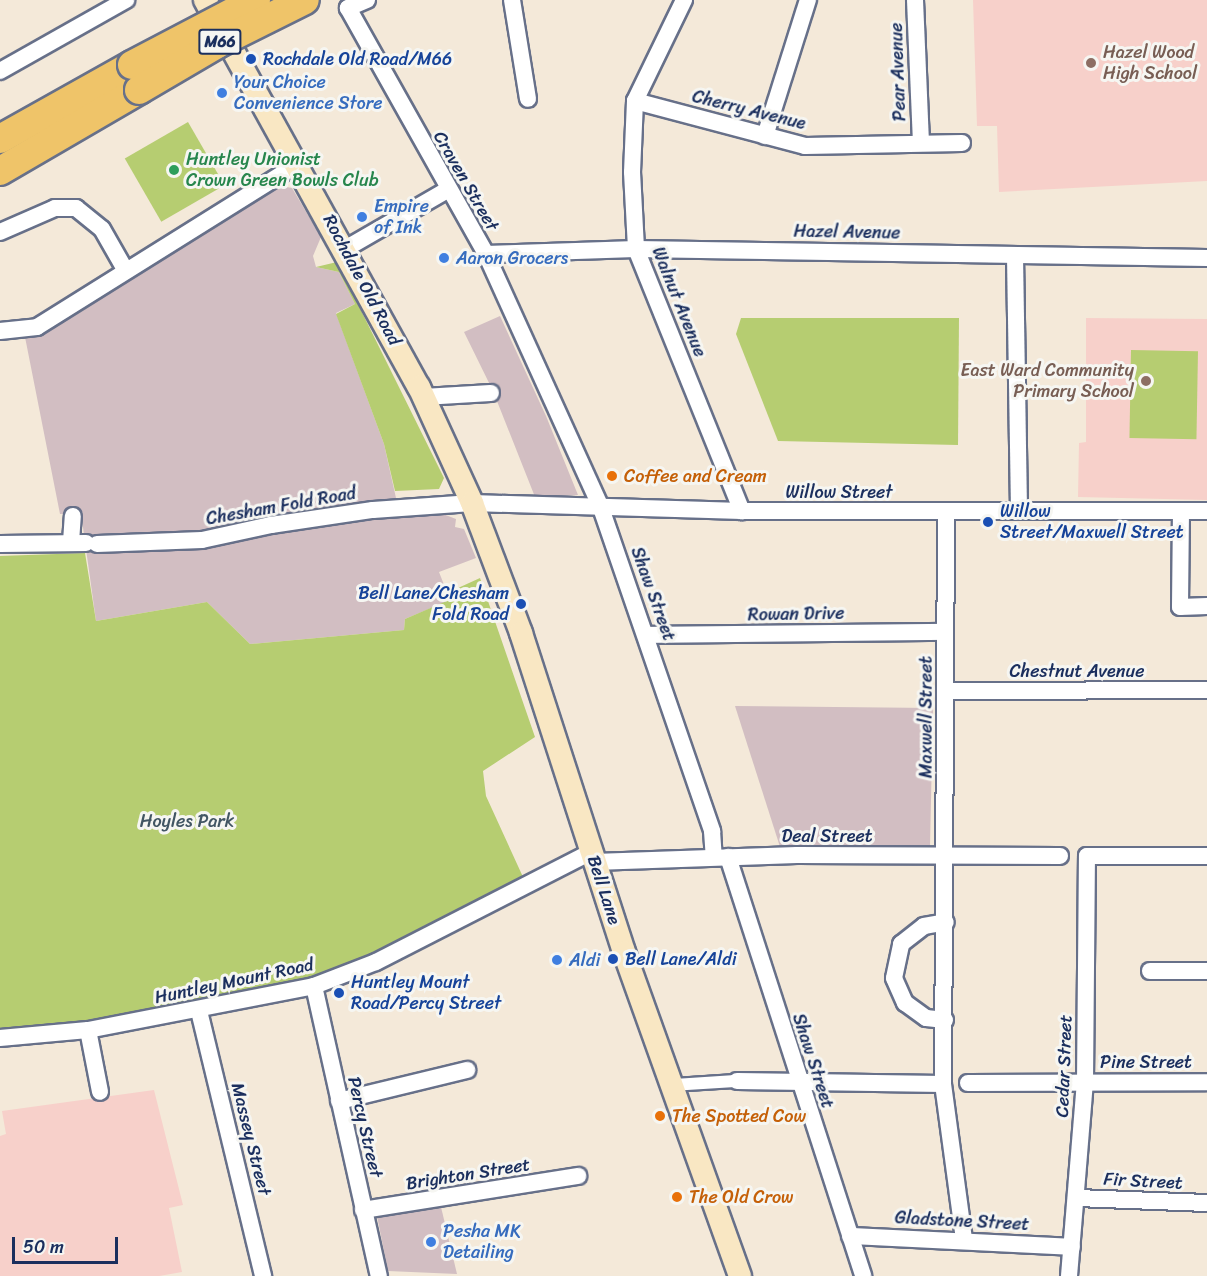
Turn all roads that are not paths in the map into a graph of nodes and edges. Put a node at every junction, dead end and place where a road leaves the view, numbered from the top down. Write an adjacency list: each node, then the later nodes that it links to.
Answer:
1 (126, 0): 10 (street)
2 (205, 0): 18 (main road, Rochdale Old Road)
3 (256, 0): 11 (highway, M66, bridge)
4 (304, 0): 11 (highway, M66, bridge)
5 (367, 0): 20 (street, Craven Street)
6 (512, 0): 12 (street)
7 (684, 0): 13 (street, Walnut Avenue)
8 (808, 0): 14 (street)
9 (915, 0): 16 (street, Pear Avenue)
10 (0, 71)
11 (136, 77): 15 (highway, M66); 19 (highway, M66)
12 (528, 99)
13 (635, 101): 14 (street, Cherry Avenue); 23 (street, Walnut Avenue)
14 (765, 136): 16 (street, Cherry Avenue)
15 (0, 139)
16 (921, 142): 17 (street, Cherry Avenue)
17 (962, 143)
18 (298, 164): 22 (main road, Rochdale Old Road); 27 (street)
19 (0, 171)
20 (447, 190): 22 (street); 24 (street, Craven Street)
21 (0, 232): 27 (street)
22 (345, 249): 30 (main road, Rochdale Old Road)
23 (636, 249): 24 (street, Hazel Avenue); 25 (street, Hazel Avenue); 33 (street, Walnut Avenue)
24 (486, 254): 32 (street, Craven Street)
25 (1014, 255): 26 (street, Hazel Avenue); 35 (street)
26 (1207, 258)
27 (126, 271): 28 (street)
28 (0, 331)
29 (491, 393): 30 (street)
30 (423, 397): 31 (main road, Rochdale Old Road)
31 (472, 503): 32 (street, Willow Street); 39 (street, Chesham Fold Road); 48 (main road, Bell Lane)
32 (601, 508): 33 (street, Willow Street); 43 (street, Shaw Street)
33 (742, 511): 34 (street, Willow Street)
34 (946, 511): 35 (street, Willow Street); 42 (street, Maxwell Street)
35 (1019, 511): 36 (street, Willow Street)
36 (1181, 511): 37 (street, Willow Street); 41 (street)
37 (1207, 511)
38 (73, 516): 39 (street)
39 (85, 543): 40 (street, Chesham Fold Road)
40 (0, 544)
41 (1207, 606)
42 (945, 632): 43 (street, Rowan Drive); 45 (street, Maxwell Street)
43 (647, 635): 49 (street, Shaw Street)
44 (1207, 690): 45 (street, Chestnut Avenue)
45 (946, 691): 50 (street, Maxwell Street)
46 (1060, 856): 50 (street, Deal Street)
47 (1207, 856): 62 (street, Cedar Street)
48 (592, 857): 49 (street, Deal Street); 54 (street, Huntley Mount Road); 66 (main road, Bell Lane)
49 (721, 857): 50 (street, Deal Street); 60 (street, Shaw Street)
50 (946, 857): 51 (street, Maxwell Street)
51 (946, 922): 56 (street, Maxwell Street); 56 (street)
52 (1150, 971): 53 (street)
53 (1207, 971)
54 (314, 986): 55 (street, Huntley Mount Road); 68 (street, Percy Street)
55 (199, 1011): 57 (street, Huntley Mount Road); 76 (street, Massey Street)
56 (945, 1020): 65 (street, Maxwell Street)
57 (88, 1030): 58 (street, Huntley Mount Road); 67 (street)
58 (0, 1038)
59 (467, 1070): 68 (street)
60 (798, 1080): 61 (street); 65 (street); 73 (street, Shaw Street)
61 (737, 1081): 66 (street)
62 (1085, 1082): 63 (street, Pine Street); 64 (street, Pine Street); 70 (street, Cedar Street)
63 (1207, 1082)
64 (968, 1083)
65 (943, 1084): 74 (street, Maxwell Street)
66 (673, 1085): 78 (main road, Bell Lane)
67 (99, 1092)
68 (339, 1101): 72 (street, Percy Street)
69 (578, 1176): 72 (street, Brighton Street)
70 (1077, 1198): 71 (street, Fir Street); 75 (street, Cedar Street)
71 (1207, 1203)
72 (363, 1210): 77 (street, Percy Street)
73 (850, 1236): 74 (street, Gladstone Street); 79 (street, Shaw Street)
74 (964, 1239): 75 (street, Gladstone Street)
75 (1072, 1247): 80 (street, Cedar Street)
76 (263, 1276)
77 (379, 1276)
78 (740, 1276)
79 (863, 1276)
80 (1069, 1276)

